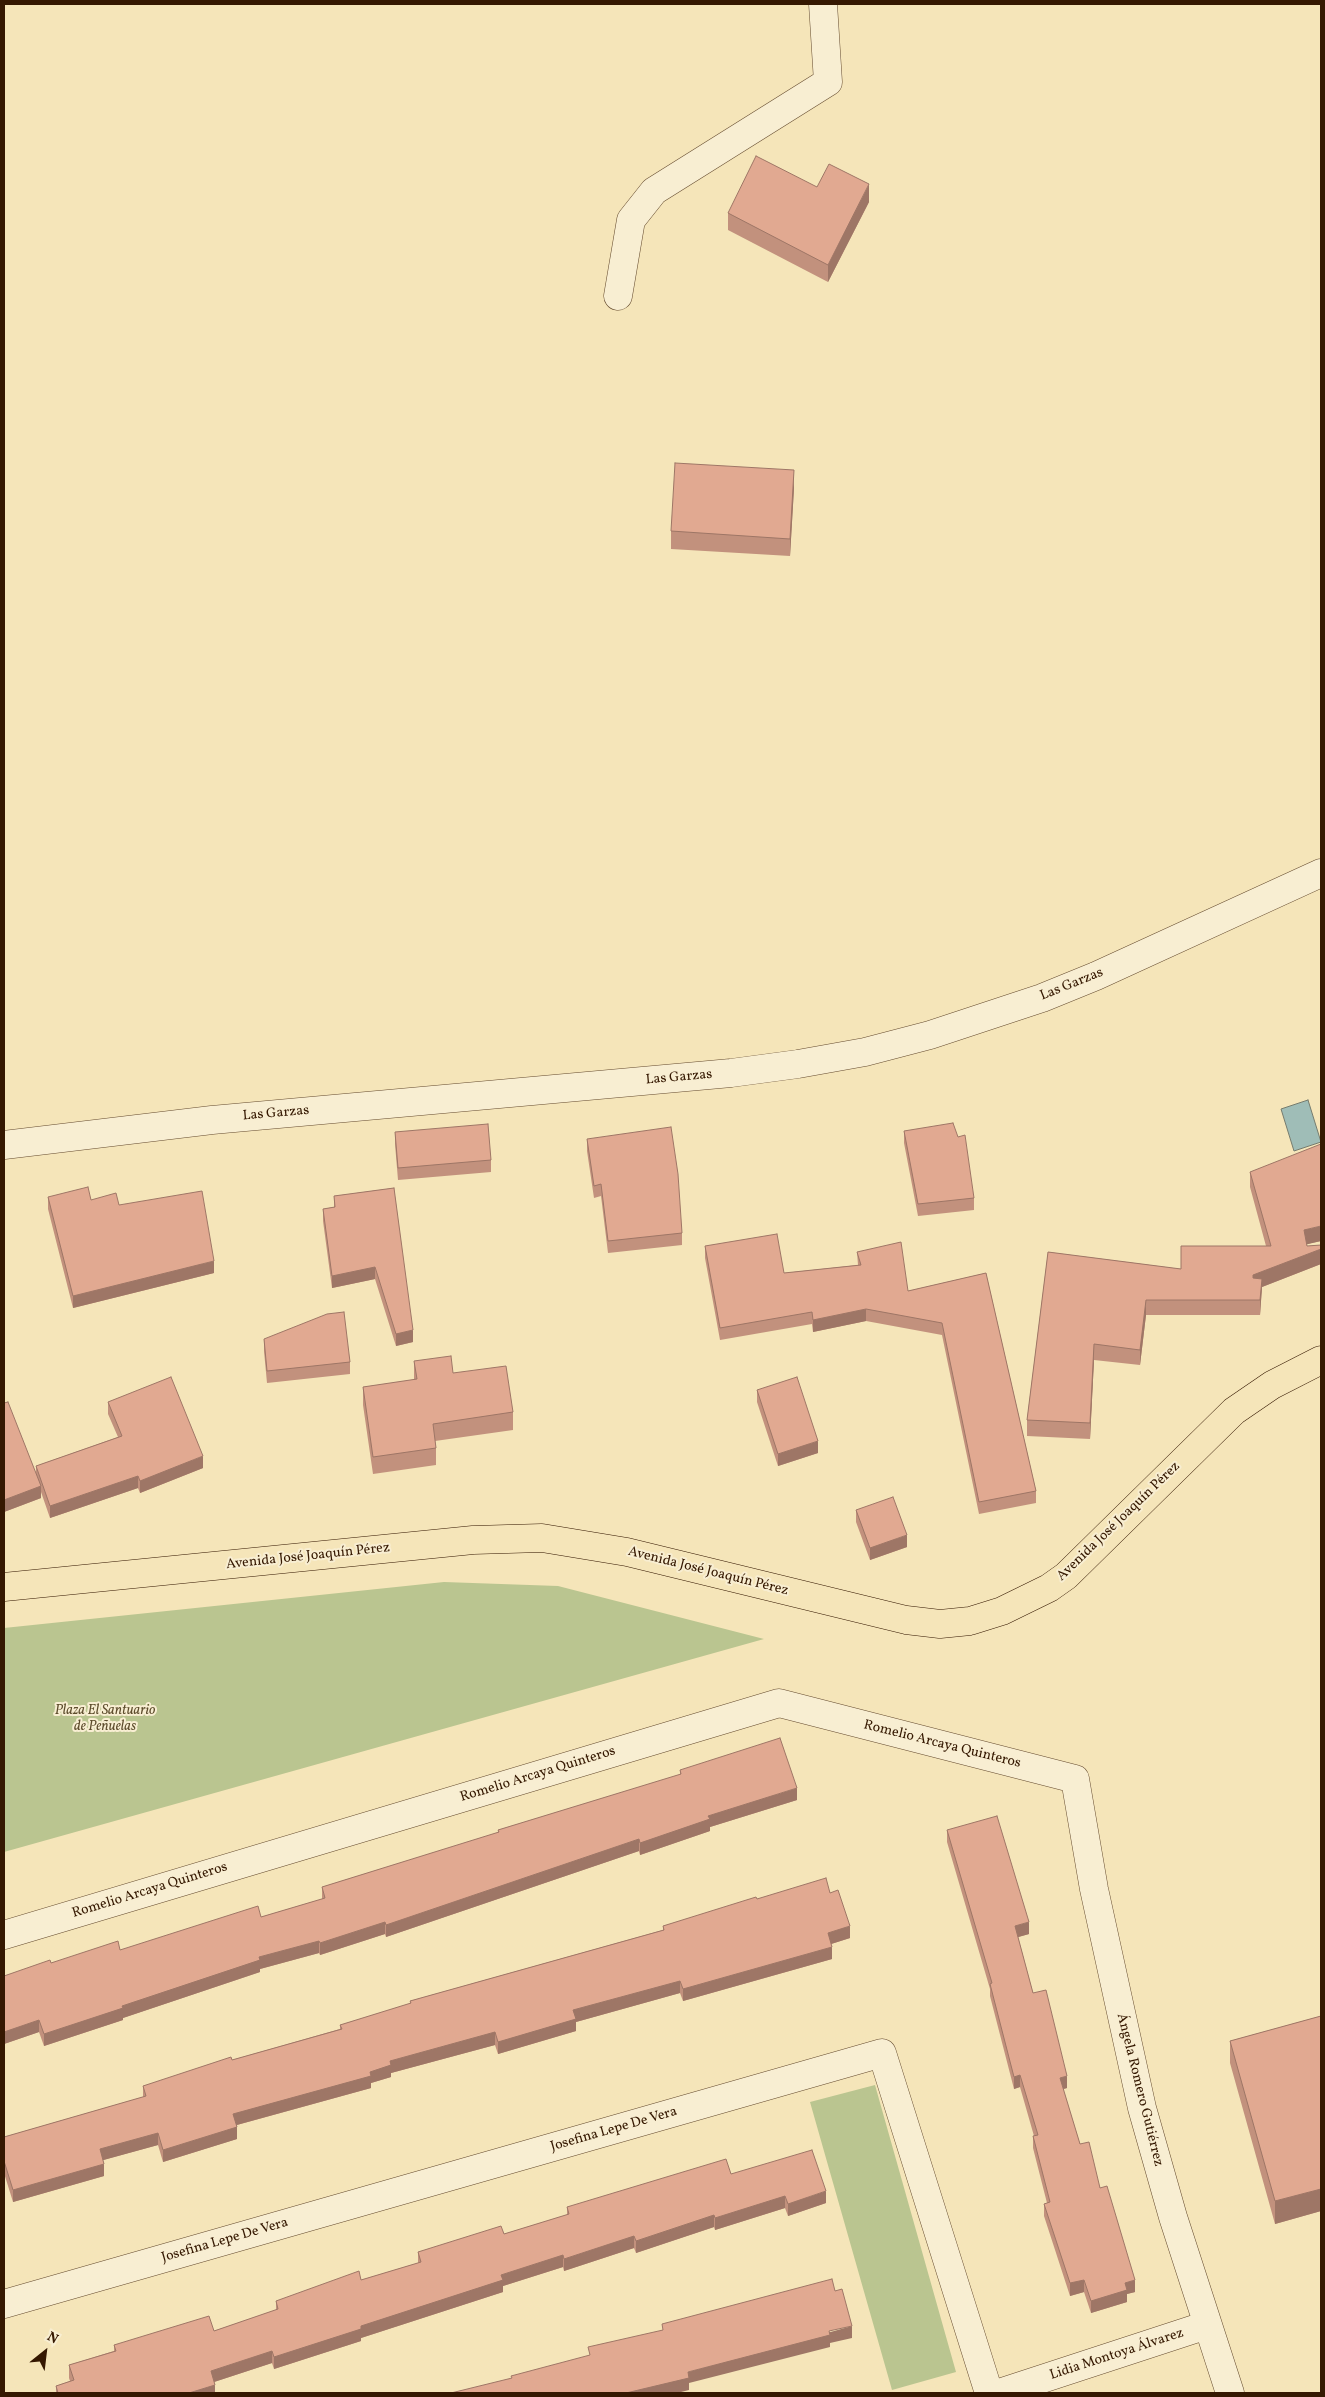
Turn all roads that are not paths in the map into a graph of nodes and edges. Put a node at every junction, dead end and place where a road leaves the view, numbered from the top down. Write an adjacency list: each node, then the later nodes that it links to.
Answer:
1 (823, 4): 2 (street)
2 (618, 296)
3 (1321, 873): 4 (street, Las Garzas)
4 (4, 1145)
5 (1321, 1360): 6 (main road, Avenida José Joaquín Pérez)
6 (4, 1587)
7 (1076, 1780): 8 (street, Romelio Arcaya Quinteros); 10 (street, Ángela Romero Gutiérrez)
8 (4, 1935)
9 (4, 2304): 11 (street, Josefina Lepe De Vera)
10 (1207, 2325): 12 (street, Lidia Montoya Álvarez); 13 (street, Ángela Romero Gutiérrez)
11 (989, 2393)
12 (999, 2393)
13 (1230, 2393)

